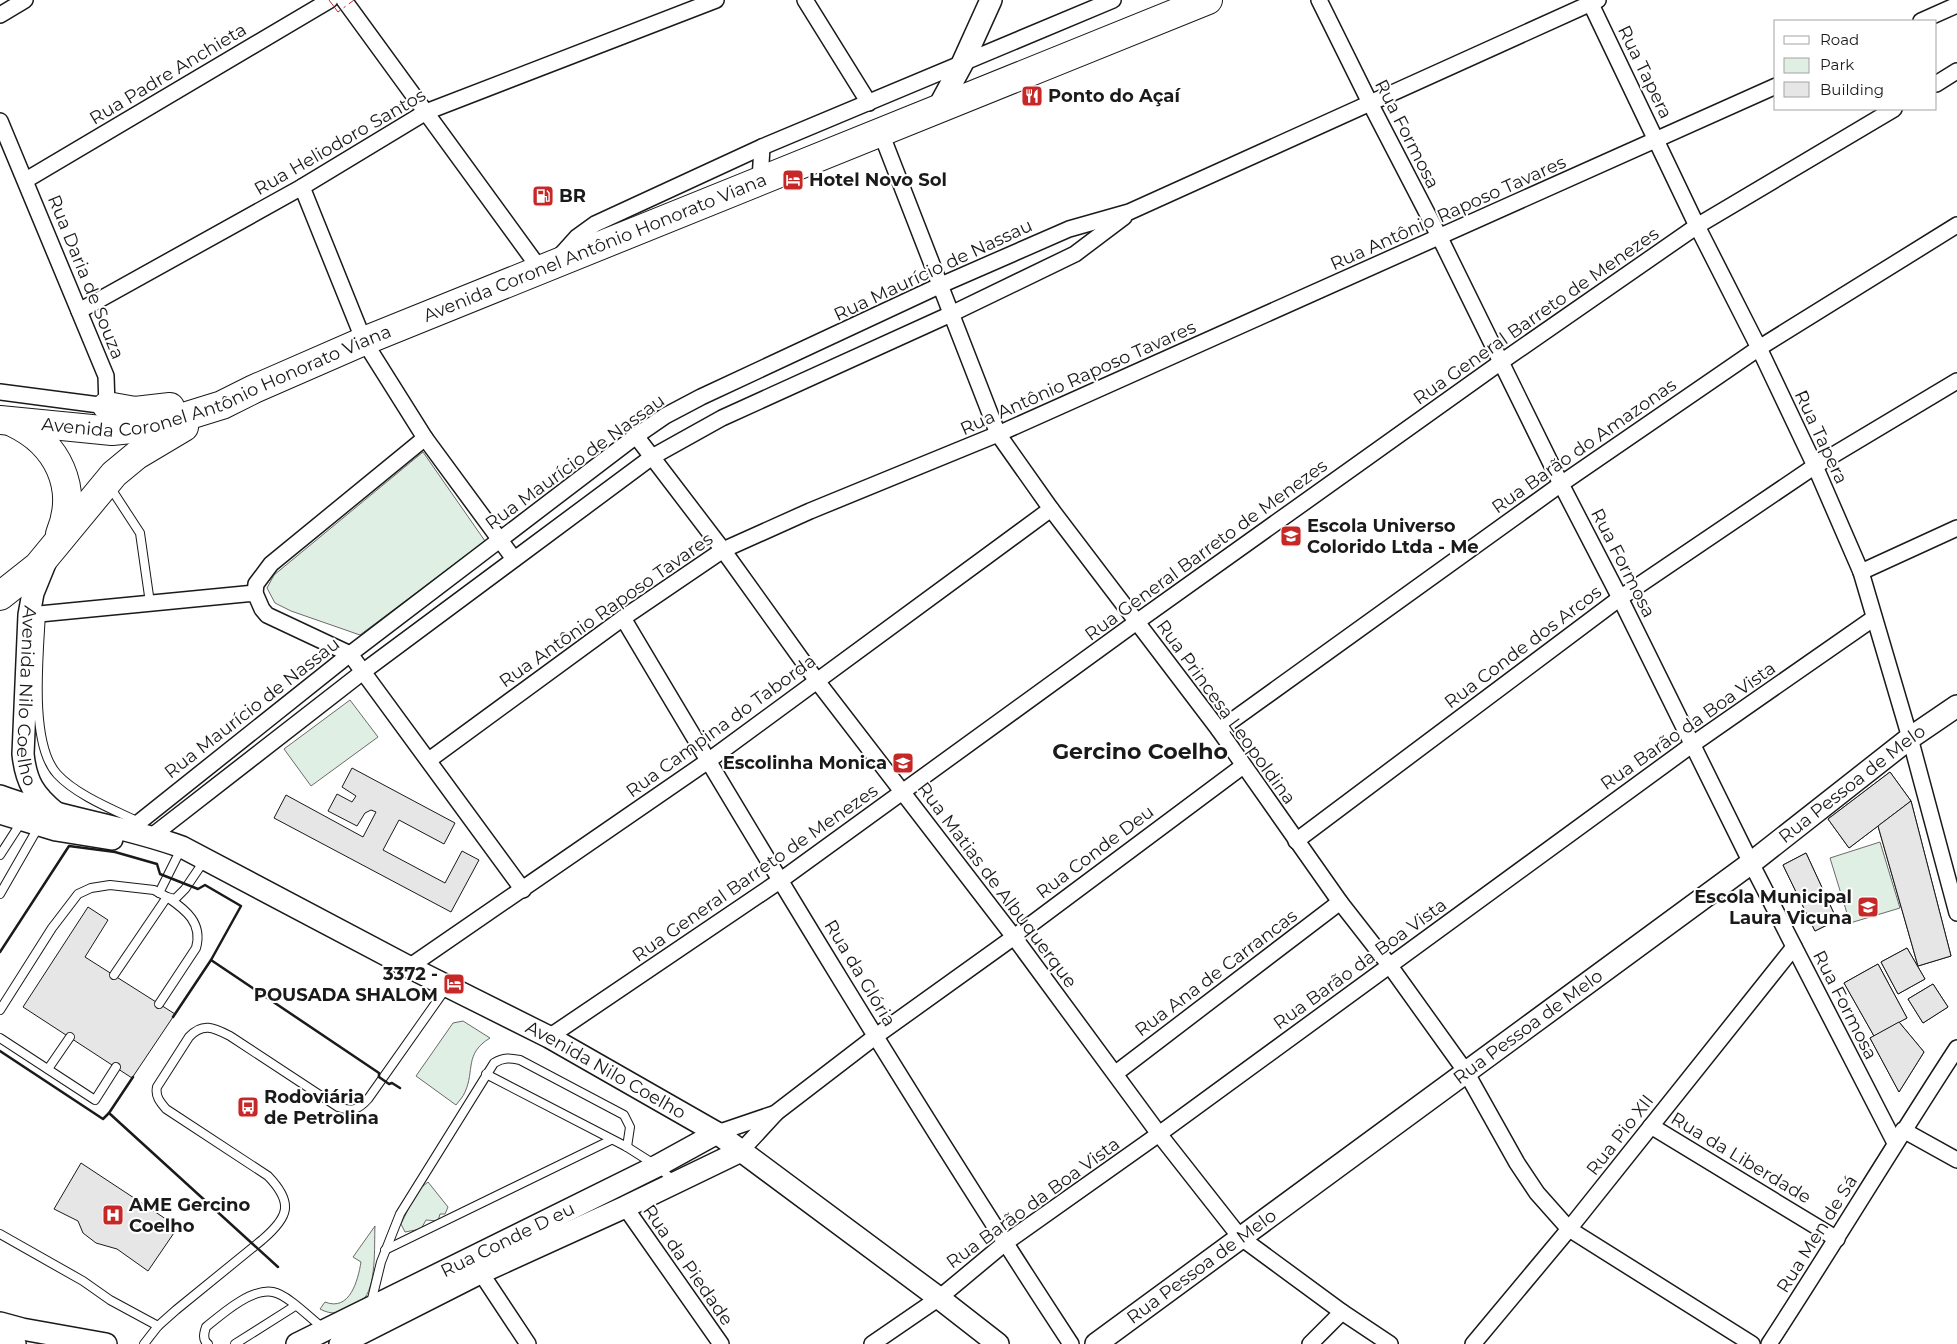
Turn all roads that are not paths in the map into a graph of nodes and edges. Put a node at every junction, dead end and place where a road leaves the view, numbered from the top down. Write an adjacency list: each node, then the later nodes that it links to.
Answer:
1 (25, 0): 12 (street)
2 (330, 0): 27 (street, Rua Padre Anchieta)
3 (344, 0): 22 (street)
4 (716, 0): 22 (street, Rua Heliodoro Santos)
5 (805, 0): 18 (street)
6 (991, 0): 14 (main road)
7 (1113, 0): 14 (street, Avenida Coronel Antônio Honorato Viana)
8 (1208, 0): 20 (highway, Avenida Coronel Antônio Honorato Viana)
9 (1319, 0): 19 (street, Rua Formosa)
10 (1593, 1): 19 (street, Rua Maurício de Nassau); 25 (street, Rua Tapera)
11 (1955, 7): 13 (street)
12 (0, 15)
13 (1923, 20)
14 (962, 64): 18 (street, Avenida Coronel Antônio Honorato Viana); 20 (main road)
15 (1957, 71): 16 (street)
16 (1937, 83)
17 (1774, 87): 25 (street, Rua Antônio Raposo Tavares)
18 (869, 103): 26 (street, Avenida Coronel Antônio Honorato Viana)
19 (1370, 103): 30 (street, Rua Maurício de Nassau); 33 (street, Rua Formosa)
20 (937, 110): 24 (highway, Avenida Coronel Antônio Honorato Viana)
21 (1892, 110): 32 (street, Rua General Barreto de Menezes)
22 (426, 112): 29 (street, Rua Heliodoro Santos); 34 (street)
23 (0, 121): 27 (street, Rua Daria de Souza)
24 (881, 133): 28 (highway, Avenida Coronel Antônio Honorato Viana); 35 (street, Rua Princesa Leopoldina)
25 (1657, 139): 32 (street, Rua Tapera); 33 (street, Rua Antônio Raposo Tavares)
26 (762, 147): 28 (street); 34 (street, Avenida Coronel Antônio Honorato Viana)
27 (26, 180): 36 (street, Rua Daria de Souza)
28 (760, 180): 34 (highway, Avenida Coronel Antônio Honorato Viana)
29 (302, 187): 36 (street, Rua Heliodoro Santos); 38 (street)
30 (1129, 212): 35 (street, Rua Maurício de Nassau); 37 (street, Rua Maurício de Nassau)
31 (1957, 225): 39 (street, Rua Barão do Amazonas)
32 (1697, 226): 39 (street, Rua Tapera); 40 (street, Rua General Barreto de Menezes)
33 (1440, 238): 40 (street, Rua Formosa); 47 (street, Rua Antônio Raposo Tavares)
34 (546, 266): 38 (highway, Avenida Coronel Antônio Honorato Viana)
35 (941, 285): 37 (street, Rua Princesa Leopoldina); 48 (street, Rua Maurício de Nassau)
36 (79, 310): 45 (street, Rua Daria de Souza)
37 (951, 314): 47 (street, Rua Princesa Leopoldina); 50 (street, Rua Maurício de Nassau)
38 (364, 341): 42 (highway, Avenida Coronel Antônio Honorato Viana); 49 (street)
39 (1759, 348): 51 (street, Rua Tapera); 53 (street, Rua Barão do Amazonas)
40 (1501, 362): 53 (street, Rua Formosa); 68 (street, Rua General Barreto de Menezes)
41 (1957, 380): 51 (street, Rua Conde dos Arcos)
42 (254, 389): 44 (highway, Avenida Coronel Antônio Honorato Viana); 45 (highway)
43 (0, 392): 45 (street)
44 (222, 405): 46 (highway, Avenida Coronel Antônio Honorato Viana); 52 (highway)
45 (107, 406)
46 (4, 421): 57 (highway)
47 (998, 434): 54 (street, Rua Princesa Leopoldina); 58 (street, Rua Antônio Raposo Tavares)
48 (636, 436): 50 (street, Rua Matias de Albuquerque); 56 (street, Rua Maurício de Nassau)
49 (425, 438): 56 (street); 61 (street)
50 (652, 456): 58 (street, Rua Matias de Albuquerque); 59 (street, Rua Maurício de Nassau)
51 (1816, 466): 60 (street, Rua Tapera); 63 (street, Rua Conde dos Arcos)
52 (107, 483): 57 (highway); 64 (lane)
53 (1561, 484): 63 (street, Rua Formosa); 73 (street, Rua Barão do Amazonas)
54 (1051, 509): 68 (street, Rua Princesa Leopoldina); 71 (street, Rua Campina do Taborda)
55 (1957, 528): 60 (street)
56 (500, 540): 59 (street); 69 (street, Rua Maurício de Nassau)
57 (57, 542): 62 (highway); 65 (main road, Avenida Nilo Coelho)
58 (723, 550): 66 (street, Rua Antônio Raposo Tavares); 71 (street, Rua Matias de Albuquerque)
59 (514, 559): 70 (street, Rua Maurício de Nassau)
60 (1862, 572): 67 (street, Rua Tapera)
61 (255, 593): 64 (street); 69 (street)
62 (0, 596)
63 (1620, 598): 75 (street, Rua Formosa); 82 (street, Rua Conde dos Arcos)
64 (150, 603): 65 (street)
65 (35, 614): 80 (main road, Avenida Nilo Coelho); 81 (lane)
66 (623, 618): 76 (street, Rua Antônio Raposo Tavares); 77 (street, Rua da Glória)
67 (1874, 618): 74 (street, Rua Tapera); 75 (street, Rua Barão da Boa Vista)
68 (1138, 621): 73 (street, Rua Princesa Leopoldina); 79 (street, Rua General Barreto de Menezes)
69 (350, 654): 70 (street); 81 (street, Rua Maurício de Nassau)
70 (364, 671): 76 (street); 81 (street, Rua Maurício de Nassau)
71 (817, 681): 77 (street, Rua Campina do Taborda); 79 (street, Rua Matias de Albuquerque)
72 (1957, 706): 74 (main road, Rua Pessoa de Melo)
73 (1218, 730): 78 (street, Rua Princesa Leopoldina)
74 (1910, 738): 86 (main road, Rua Pessoa de Melo); 87 (street, Rua Tapera)
75 (1693, 744): 86 (street, Rua Formosa); 97 (street, Rua Barão da Boa Vista)
76 (429, 760): 89 (street)
77 (708, 761): 88 (street, Rua da Glória); 89 (street, Rua Campina do Taborda)
78 (1243, 766): 82 (street, Rua Princesa Leopoldina); 95 (street, Rua Conde Deu)
79 (903, 793): 88 (street, Rua General Barreto de Menezes); 95 (street, Rua Matias de Albuquerque)
80 (18, 815): 81 (main road, Avenida Nilo Coelho); 83 (main road, Avenida Nilo Coelho); 84 (lane); 91 (lane)
81 (140, 829): 83 (main road, Avenida Nilo Coelho)
82 (1296, 841): 93 (street, Rua Princesa Leopoldina)
83 (182, 847): 85 (main road, Avenida Nilo Coelho); 90 (lane)
84 (0, 854)
85 (205, 859): 92 (lane); 98 (main road, Avenida Nilo Coelho)
86 (1751, 863): 96 (street, Rua Formosa); 110 (main road, Rua Pessoa de Melo)
87 (1952, 871): 94 (street, Rua Tapera)
88 (781, 880): 103 (street, Rua da Glória); 105 (street, Rua General Barreto de Menezes)
89 (523, 890): 98 (street, Rua Campina do Taborda)
90 (159, 893): 92 (lane); 102 (lane)
91 (0, 894)
92 (167, 897): 99 (lane); 101 (lane)
93 (1340, 902): 97 (street, Rua Princesa Leopoldina); 111 (street, Rua Ana de Carrancas)
94 (1957, 913)
95 (1014, 937): 103 (street, Rua Conde Deu); 111 (street, Rua Matias de Albuquerque)
96 (1794, 947): 114 (street, Rua Pio XII); 117 (street, Rua Formosa)
97 (1390, 966): 110 (street, Rua Princesa Leopoldina); 116 (street, Rua Barão da Boa Vista)
98 (409, 968): 100 (main road, Avenida Nilo Coelho)
99 (114, 975)
100 (448, 986): 105 (main road, Avenida Nilo Coelho); 136 (lane)
101 (159, 1004)
102 (0, 1010)
103 (876, 1036): 113 (street, Rua Conde Deu); 129 (street, Rua da Glória)
104 (70, 1037): 109 (lane)
105 (549, 1037): 115 (main road, Avenida Nilo Coelho)
106 (0, 1038): 109 (lane)
107 (1957, 1048): 117 (street, Rua Men de Sá)
108 (116, 1067): 109 (lane)
109 (48, 1069)
110 (1466, 1072): 125 (street, Rua Princesa Leopoldina); 127 (main road, Rua Pessoa de Melo)
111 (1116, 1073): 116 (street, Rua Matias de Albuquerque)
112 (486, 1074): 118 (lane); 119 (lane); 130 (lane)
113 (778, 1112): 115 (street, Rua Conde Deu); 120 (street, Rua Conde Deu)
114 (1650, 1126): 125 (street, Rua Pio XII); 128 (street, Rua da Liberdade)
115 (717, 1133): 120 (main road, Avenida Nilo Coelho); 122 (main road, Rua Conde D eu)
116 (1159, 1134): 127 (street, Rua Matias de Albuquerque); 129 (street, Rua Barão da Boa Vista)
117 (1899, 1136): 121 (street); 128 (street, Rua Men de Sá)
118 (611, 1140): 119 (lane); 130 (lane)
119 (627, 1147): 122 (lane)
120 (741, 1151): 123 (main road, Rua Conde D eu); 132 (main road, Avenida Nilo Coelho)
121 (1957, 1160)
122 (656, 1166): 123 (lane); 131 (main road, Rua Conde D eu)
123 (675, 1182): 124 (main road, Rua Conde D eu)
124 (625, 1207): 131 (main road, Rua Conde D eu); 145 (street, Rua da Piedade)
125 (1569, 1230): 152 (street, Rua Pio XII); 153 (street, Rua Princesa Leopoldina)
126 (0, 1234): 136 (lane)
127 (1240, 1237): 134 (street, Rua Matias de Albuquerque); 149 (main road, Rua Pessoa de Melo)
128 (1837, 1239): 154 (street, Rua Men de Sá)
129 (1005, 1243): 132 (street, Rua Barão da Boa Vista); 148 (street, Rua da Glória)
130 (385, 1250): 135 (lane)
131 (475, 1265): 135 (main road, Rua Conde D eu); 144 (street)
132 (939, 1298): 146 (street, Rua Barão da Boa Vista); 147 (main road, Avenida Nilo Coelho)
133 (295, 1306): 137 (lane); 141 (lane); 142 (lane)
134 (1342, 1312): 150 (street); 151 (street, Rua Matias de Albuquerque)
135 (370, 1318): 137 (main road, Rua Conde D eu)
136 (158, 1326): 140 (lane)
137 (336, 1337): 143 (main road, Rua Conde D eu)
138 (4, 1338): 139 (main road)
139 (106, 1344)
140 (144, 1344)
141 (208, 1344)
142 (235, 1344)
143 (297, 1344)
144 (528, 1344)
145 (721, 1344)
146 (872, 1344)
147 (998, 1344)
148 (1071, 1344)
149 (1096, 1344)
150 (1310, 1344)
151 (1390, 1344)
152 (1473, 1344)
153 (1752, 1344)
154 (1769, 1344)

